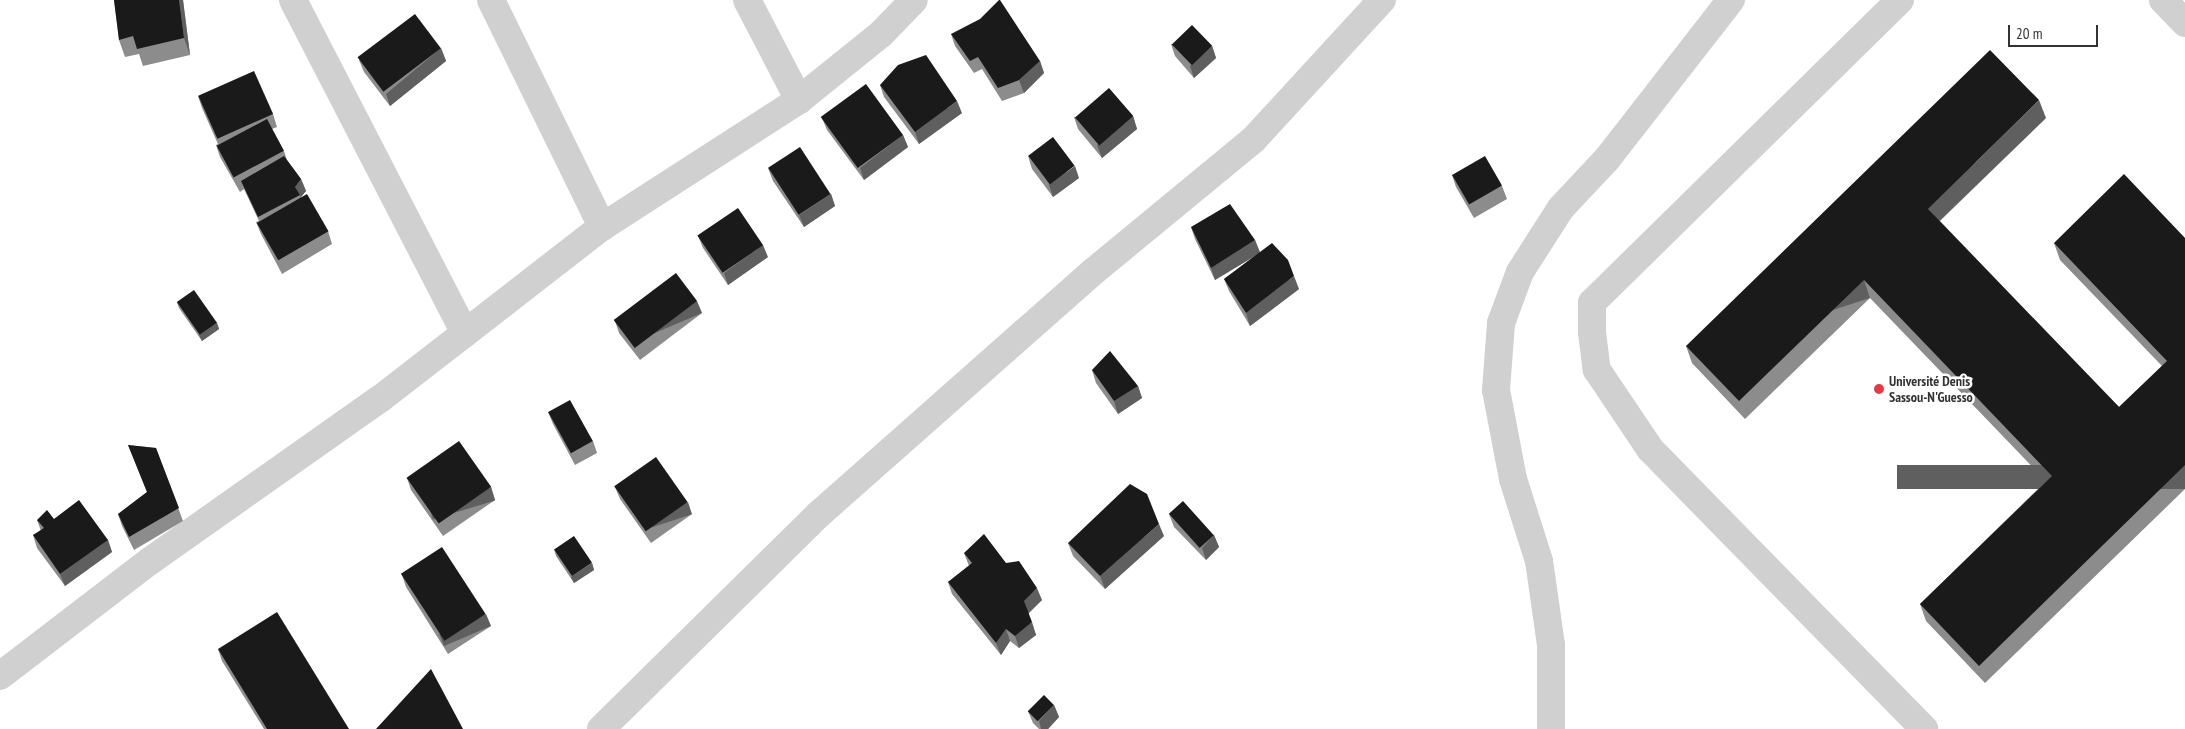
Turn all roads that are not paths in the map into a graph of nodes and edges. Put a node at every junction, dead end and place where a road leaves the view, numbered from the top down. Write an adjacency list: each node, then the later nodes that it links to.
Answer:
1 (294, 0): 12 (street)
2 (491, 0): 11 (street)
3 (747, 0): 10 (street)
4 (914, 0): 10 (street)
5 (1382, 0): 14 (street)
6 (1731, 0): 15 (street)
7 (1900, 0): 16 (street)
8 (2163, 0): 9 (street)
9 (2185, 23)
10 (799, 100): 11 (street)
11 (602, 227): 12 (street)
12 (465, 332): 13 (street)
13 (0, 676)
14 (601, 729)
15 (1551, 729)
16 (1924, 729)

